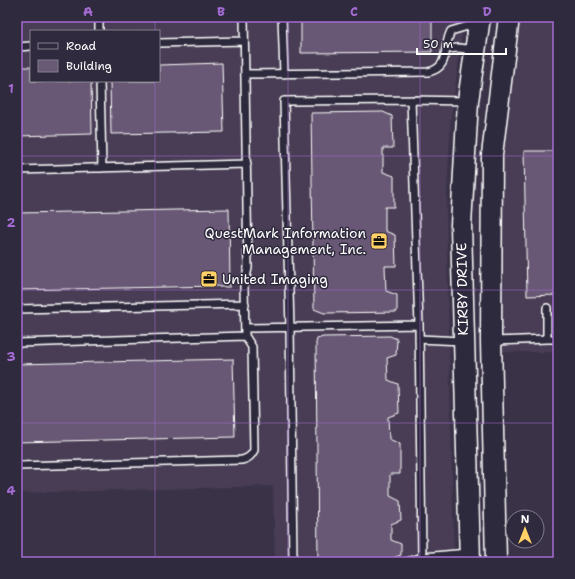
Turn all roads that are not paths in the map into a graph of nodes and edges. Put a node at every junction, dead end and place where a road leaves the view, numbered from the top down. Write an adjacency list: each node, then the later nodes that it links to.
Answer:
1 (99, 17): 6 (lane)
2 (244, 17): 7 (lane)
3 (282, 17): 14 (lane)
4 (509, 17): 18 (main road, KIRBY DRIVE)
5 (479, 20): 11 (lane); 12 (main road, KIRBY DRIVE)
6 (99, 30)
7 (244, 41): 8 (lane); 13 (lane)
8 (160, 43)
9 (30, 46): 10 (lane)
10 (17, 47)
11 (446, 49): 12 (lane); 14 (lane)
12 (475, 50): 17 (main road, KIRBY DRIVE)
13 (245, 74): 14 (lane); 19 (lane)
14 (284, 74)
15 (100, 82): 20 (lane)
16 (411, 100): 17 (lane); 25 (lane); 27 (lane)
17 (468, 101): 18 (main road); 32 (main road, KIRBY DRIVE)
18 (499, 104): 33 (main road, KIRBY DRIVE)
19 (247, 164): 20 (lane); 22 (lane)
20 (102, 168): 21 (lane)
21 (17, 170)
22 (245, 304): 24 (lane); 26 (lane)
23 (547, 308): 30 (lane)
24 (17, 309)
25 (419, 325): 27 (lane); 29 (lane)
26 (245, 328): 27 (lane); 28 (lane)
27 (290, 328): 38 (lane)
28 (245, 336): 34 (lane); 35 (lane)
29 (419, 339): 32 (lane); 36 (lane)
30 (547, 339): 31 (lane); 33 (lane)
31 (558, 339)
32 (463, 341): 33 (main road); 37 (main road, KIRBY DRIVE)
33 (491, 341): 40 (main road, KIRBY DRIVE)
34 (17, 343)
35 (17, 466)
36 (422, 557): 37 (lane); 39 (lane)
37 (470, 558)
38 (293, 562)
39 (407, 562)
40 (496, 562)

